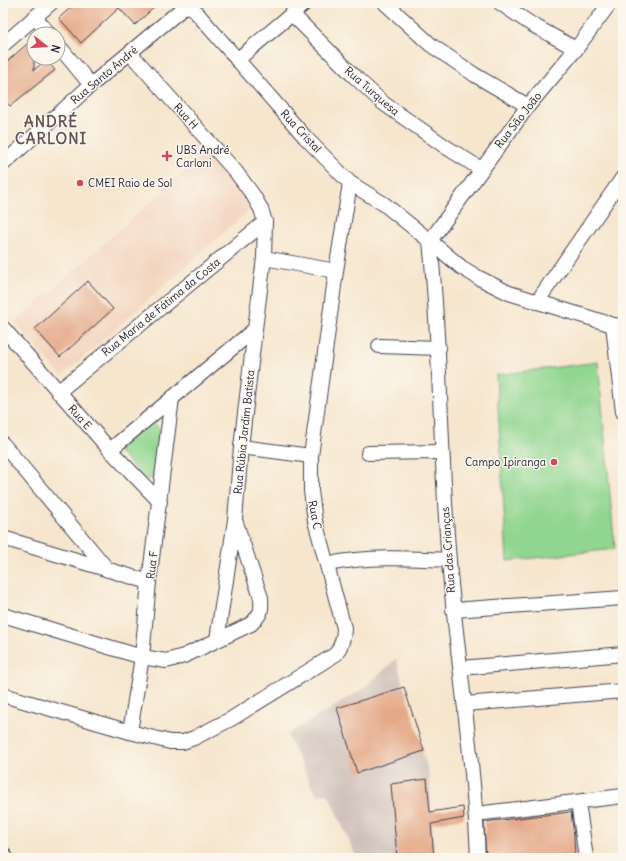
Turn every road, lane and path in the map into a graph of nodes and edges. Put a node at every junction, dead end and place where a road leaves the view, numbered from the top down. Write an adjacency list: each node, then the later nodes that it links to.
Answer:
1 (51, 3): 8 (street)
2 (188, 3): 12 (street, Rua Santo André); 14 (street, Rua Cristal)
3 (305, 3): 7 (street)
4 (384, 3): 16 (street)
5 (500, 3): 11 (street)
6 (610, 3): 11 (street, Rua São João)
7 (292, 14): 14 (street); 18 (street, Rua Turquesa)
8 (35, 17): 9 (street); 10 (street)
9 (42, 26)
10 (3, 45)
11 (576, 49): 16 (street, Rua São João)
12 (130, 53): 15 (street, Rua Santo André); 22 (street, Rua H)
13 (66, 54): 15 (street)
14 (237, 60): 20 (street, Rua Cristal)
15 (91, 84): 17 (street, Rua Santo André)
16 (528, 106): 18 (street, Rua São João)
17 (3, 164)
18 (481, 169): 23 (street, Rua São João)
19 (623, 177): 21 (street)
20 (350, 183): 23 (street, Rua Cristal); 25 (street, Rua C)
21 (617, 196): 26 (street)
22 (265, 222): 24 (street, Rua Rúbia Jardim Batista); 32 (street, Rua Maria de Fátima da Costa)
23 (430, 241): 26 (street, Rua Cristal); 31 (street, Rua das Crianças)
24 (264, 258): 25 (street); 29 (street, Rua Rúbia Jardim Batista)
25 (336, 271): 40 (street, Rua C)
26 (537, 302): 27 (street, Rua Cristal)
27 (618, 325): 34 (street)
28 (3, 328): 32 (street, Rua E)
29 (254, 329): 33 (street); 36 (street, Rua Rúbia Jardim Batista)
30 (379, 346): 31 (street)
31 (438, 348): 38 (street, Rua das Crianças)
32 (58, 392): 37 (street, Rua E)
33 (172, 398): 37 (street); 41 (street, Rua F)
34 (623, 412)
35 (3, 444): 46 (street)
36 (241, 447): 40 (street); 42 (street, Rua Rúbia Jardim Batista)
37 (110, 450): 41 (street, Rua E)
38 (442, 452): 39 (street); 44 (street, Rua das Crianças)
39 (368, 453)
40 (311, 456): 45 (street, Rua C)
41 (160, 502): 47 (street, Rua F)
42 (235, 520): 51 (street, Rua Rúbia Jardim Batista); 51 (street)
43 (3, 538): 46 (street)
44 (449, 560): 45 (street); 49 (street, Rua das Crianças)
45 (328, 564): 58 (street, Rua C)
46 (108, 570): 47 (street)
47 (149, 582): 53 (street, Rua F)
48 (623, 598): 49 (street)
49 (453, 610): 54 (street, Rua das Crianças)
50 (3, 615): 53 (street)
51 (217, 640): 53 (street)
52 (623, 654): 54 (street)
53 (142, 657): 58 (street, Rua F)
54 (461, 668): 57 (street, Rua das Crianças)
55 (623, 691): 57 (street)
56 (3, 695): 58 (street)
57 (465, 704): 61 (street, Rua das Crianças)
58 (130, 732)
59 (623, 796): 60 (street)
60 (578, 802): 61 (street); 65 (street)
61 (476, 814): 64 (street, Rua das Crianças)
62 (3, 853): 63 (street)
63 (6, 858)
64 (478, 858)
65 (586, 858)

